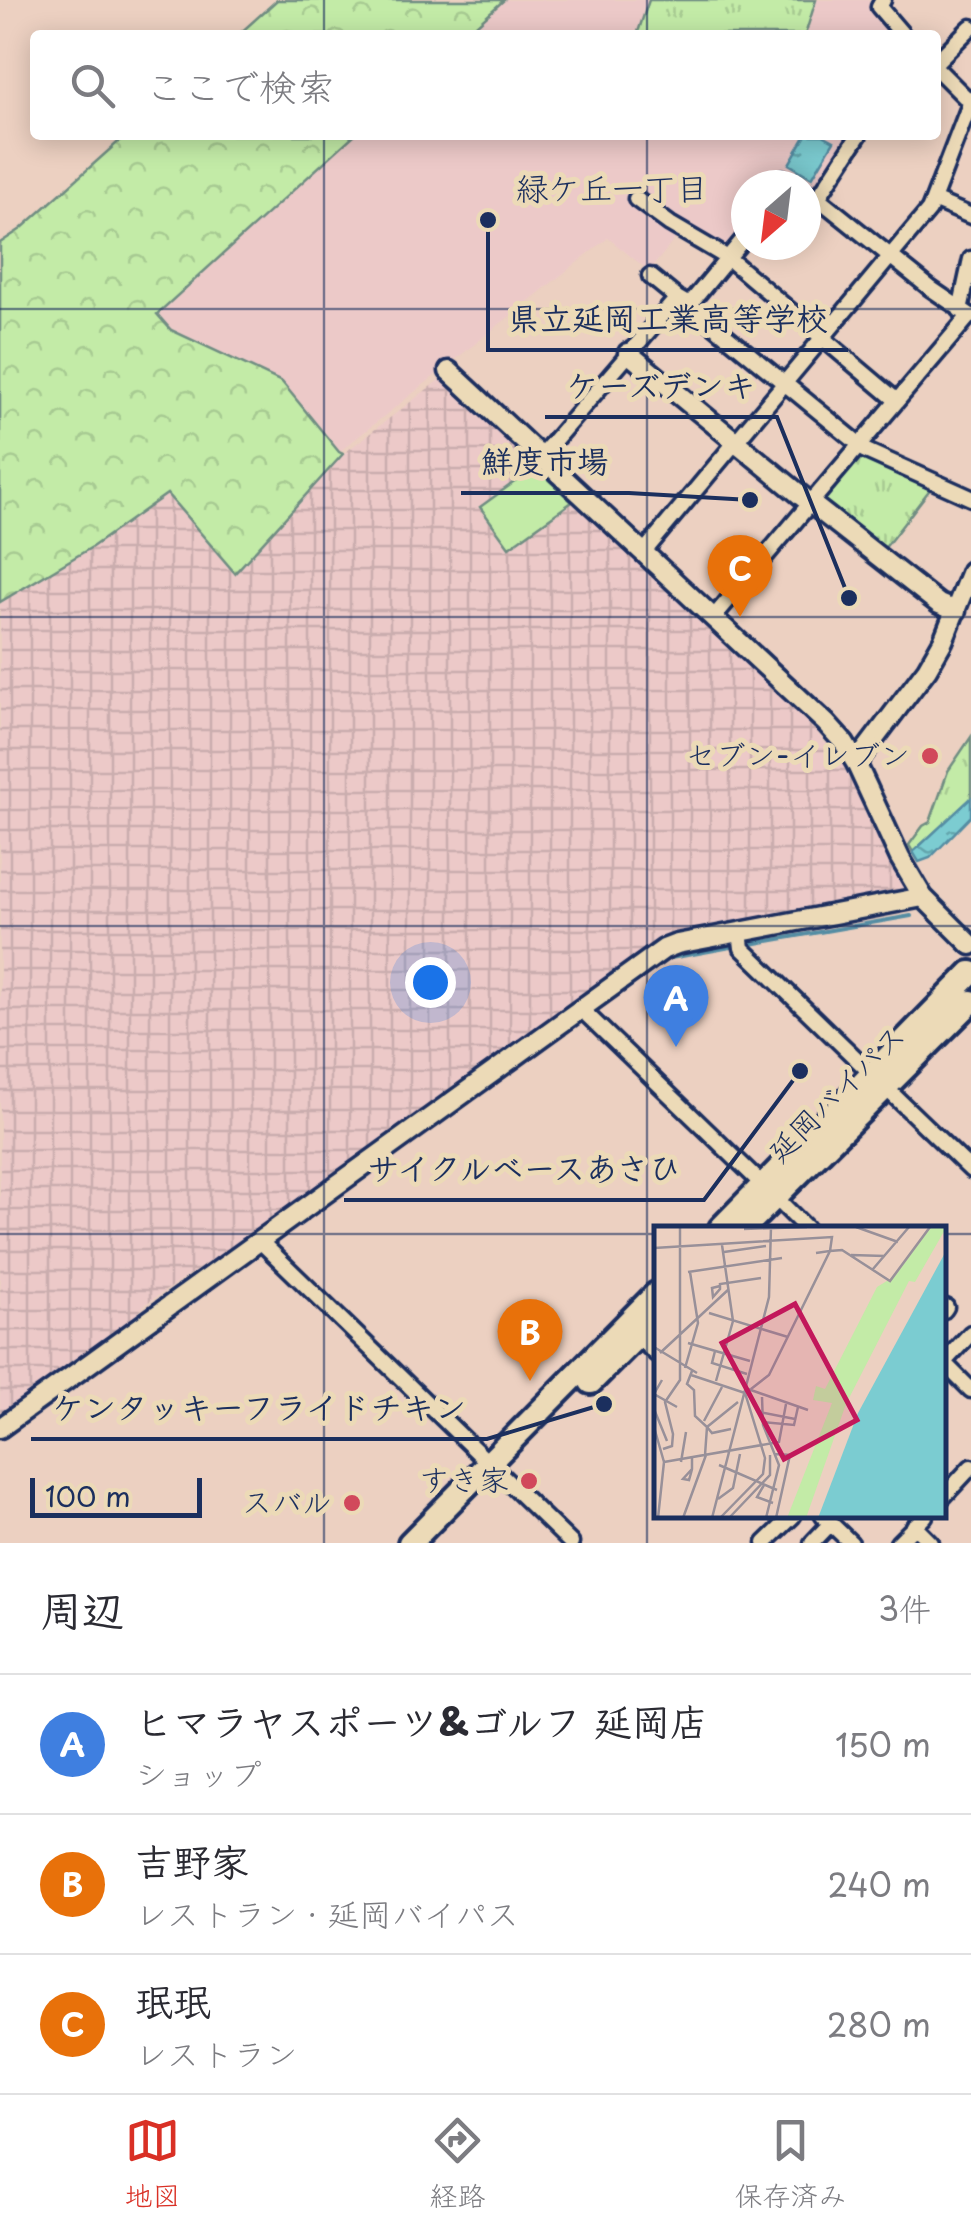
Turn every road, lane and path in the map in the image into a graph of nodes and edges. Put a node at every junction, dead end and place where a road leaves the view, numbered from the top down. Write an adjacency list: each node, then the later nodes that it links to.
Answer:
1 (881, 0): 3 (street)
2 (971, 27): 4 (street)
3 (899, 30)
4 (941, 60)
5 (941, 71): 6 (street)
6 (971, 101): 10 (street)
7 (854, 140): 8 (street)
8 (821, 183)
9 (636, 199): 15 (street)
10 (934, 200): 12 (street); 14 (street)
11 (821, 202): 14 (street)
12 (971, 216)
13 (731, 254): 15 (street)
14 (890, 257): 19 (street); 20 (street)
15 (728, 258): 18 (street); 20 (street)
16 (971, 260): 19 (street)
17 (650, 276): 18 (street)
18 (683, 302): 21 (street); 23 (street)
19 (966, 314): 24 (street)
20 (824, 338): 23 (street); 24 (street)
21 (628, 353): 25 (street); 27 (street)
22 (448, 371): 27 (street)
23 (784, 382): 25 (street); 26 (street)
24 (896, 400): 26 (street)
25 (735, 441): 29 (street); 30 (street)
26 (858, 445): 28 (street); 29 (street)
27 (540, 457): 30 (street)
28 (971, 498)
29 (810, 501): 32 (street); 33 (street)
30 (643, 553): 33 (street)
31 (971, 571): 32 (street)
32 (956, 612): 34 (street)
33 (713, 618): 34 (street)
34 (856, 762): 35 (street)
35 (923, 897): 36 (street); 37 (street)
36 (740, 932): 40 (street); 41 (street)
37 (971, 946)
38 (971, 973): 41 (highway, 延岡バイパス)
39 (971, 1002): 41 (highway, 延岡バイパス)
40 (581, 1009): 43 (street); 47 (street)
41 (878, 1081): 42 (street); 43 (highway, 延岡バイパス)
42 (971, 1170)
43 (769, 1191): 44 (highway, 延岡バイパス); 45 (highway, 延岡バイパス); 46 (street)
44 (723, 1226)
45 (745, 1226)
46 (804, 1226)
47 (260, 1240): 56 (street); 58 (street)
48 (654, 1296): 58 (highway)
49 (654, 1319): 51 (highway)
50 (971, 1334): 53 (street)
51 (637, 1336): 52 (street); 58 (highway)
52 (654, 1352)
53 (946, 1360)
54 (946, 1364): 55 (street)
55 (971, 1390)
56 (0, 1428)
57 (971, 1467): 59 (street)
58 (495, 1468): 65 (highway); 66 (highway); 67 (street)
59 (958, 1480): 60 (street); 61 (street)
60 (971, 1493)
61 (946, 1494)
62 (791, 1518): 68 (street)
63 (831, 1520): 69 (street); 70 (street)
64 (920, 1521): 71 (street); 72 (street)
65 (410, 1543)
66 (432, 1543)
67 (571, 1543)
68 (765, 1543)
69 (812, 1543)
70 (852, 1543)
71 (898, 1543)
72 (931, 1543)

